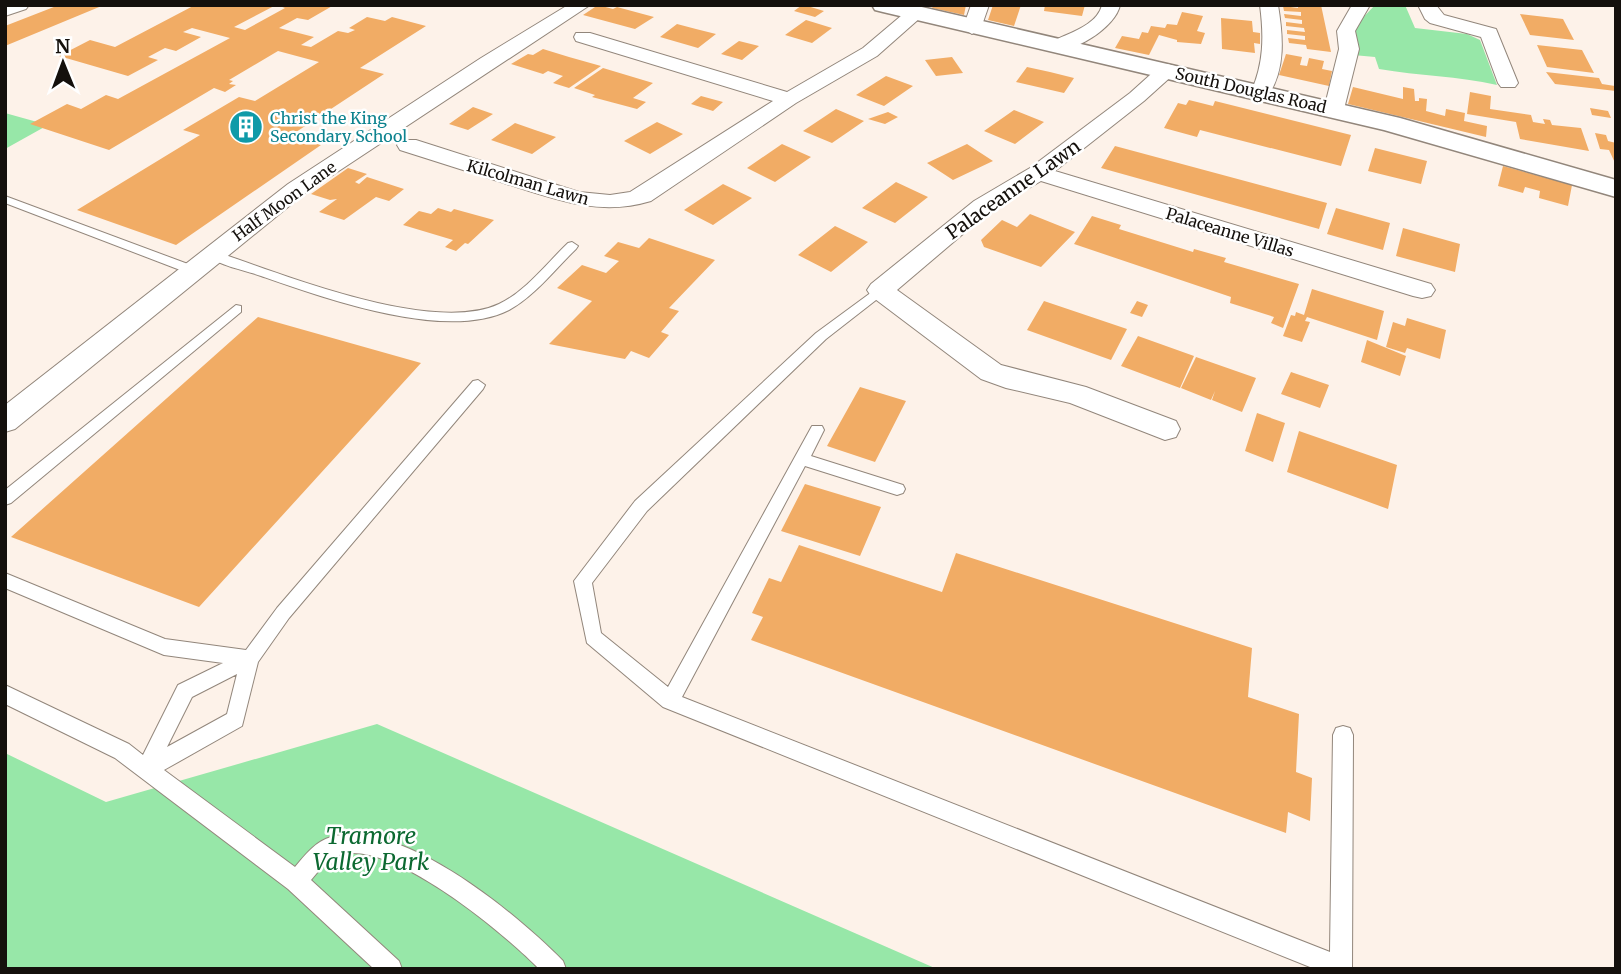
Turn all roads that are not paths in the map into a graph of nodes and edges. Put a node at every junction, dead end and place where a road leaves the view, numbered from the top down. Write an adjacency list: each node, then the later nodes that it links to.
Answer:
1 (20, 5): 10 (street)
2 (581, 5): 26 (street, Half Moon Lane)
3 (883, 5): 11 (main road, South Douglas Road)
4 (980, 5): 12 (street)
5 (1111, 5): 15 (street)
6 (1269, 5): 18 (street)
7 (1361, 5): 20 (street)
8 (1427, 5): 13 (street)
9 (1479, 9): 13 (street)
10 (5, 10)
11 (914, 14): 12 (main road, South Douglas Road); 19 (street, Kilcolman Lawn)
12 (972, 28): 15 (main road, South Douglas Road)
13 (1489, 33): 17 (street)
14 (583, 37): 19 (street)
15 (1058, 47): 16 (main road, South Douglas Road)
16 (1167, 70): 18 (main road, South Douglas Road); 22 (street, Palaceanne Lawn)
17 (1508, 83)
18 (1261, 92): 20 (main road, South Douglas Road)
19 (789, 99): 21 (street, Kilcolman Lawn)
20 (1334, 110): 23 (main road, South Douglas Road)
21 (408, 145)
22 (1038, 173): 27 (street, Palaceanne Lawn); 28 (street, Palaceanne Villas)
23 (1616, 189)
24 (5, 199): 26 (lane)
25 (572, 246): 26 (lane)
26 (202, 262): 31 (street, Half Moon Lane)
27 (880, 290): 32 (street); 40 (lane)
28 (1422, 290)
29 (236, 309): 36 (lane)
30 (478, 385): 38 (lane)
31 (5, 421)
32 (1165, 429)
33 (817, 430): 34 (lane)
34 (801, 460): 35 (lane); 40 (lane)
35 (897, 489)
36 (5, 499)
37 (5, 580): 38 (lane)
38 (250, 659): 42 (lane); 42 (lane)
39 (5, 694): 42 (lane)
40 (670, 701): 41 (lane)
41 (1343, 735)
42 (146, 769): 43 (lane)
43 (296, 881): 44 (lane); 45 (lane)
44 (391, 969)
45 (555, 969)

